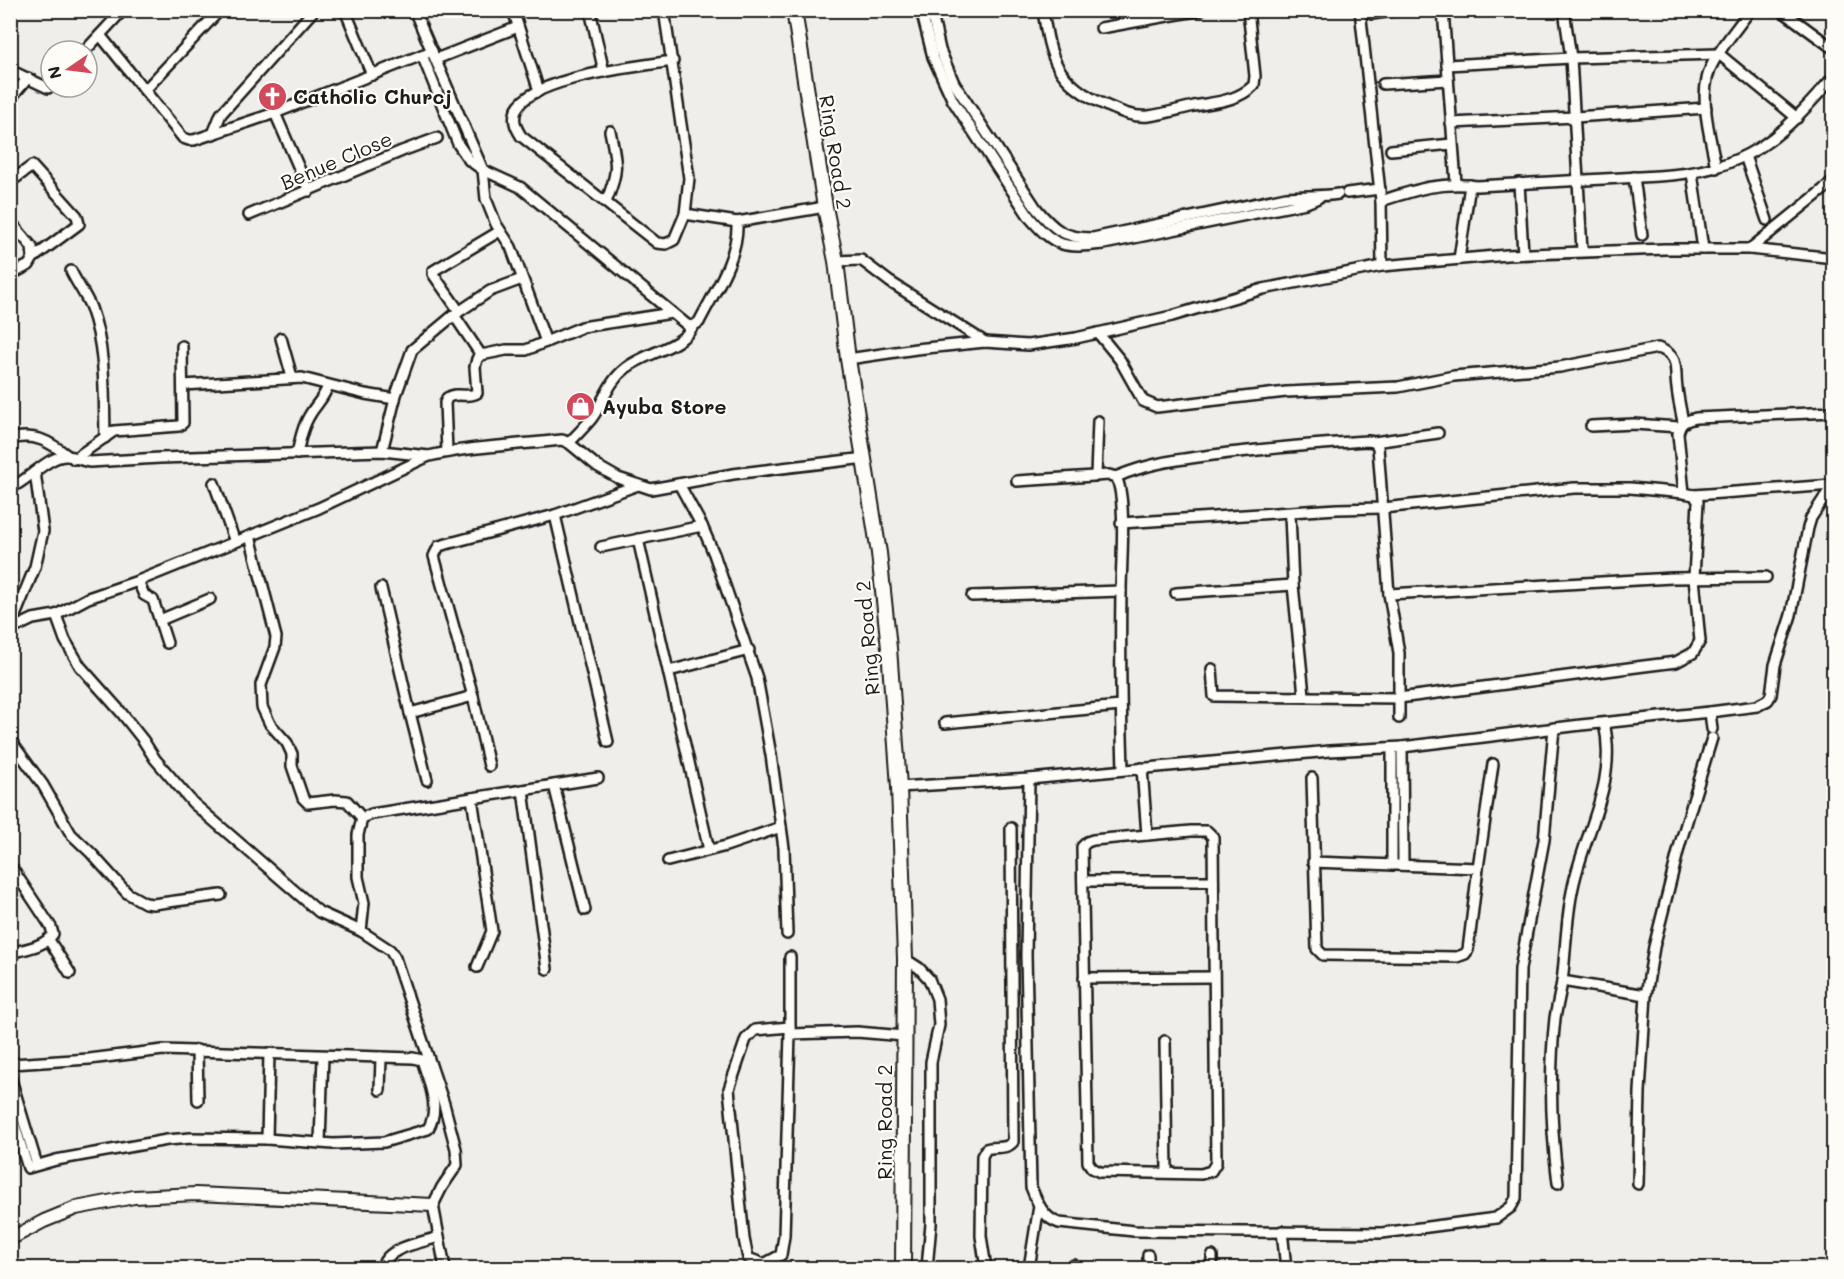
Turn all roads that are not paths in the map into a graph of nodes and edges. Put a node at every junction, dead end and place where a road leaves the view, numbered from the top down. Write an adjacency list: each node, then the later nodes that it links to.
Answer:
1 (123, 10): 24 (street)
2 (220, 10): 40 (street)
3 (314, 10): 49 (street)
4 (345, 10): 34 (street)
5 (414, 10): 28 (street)
6 (513, 10): 22 (street)
7 (590, 10): 33 (street)
8 (664, 10): 30 (street)
9 (794, 10): 68 (main road, Ring Road 2)
10 (921, 10): 74 (street)
11 (931, 10): 74 (street)
12 (1043, 10): 14 (street)
13 (1201, 10): 23 (street)
14 (1248, 10)
15 (1360, 10): 64 (street)
16 (1399, 10): 21 (street)
17 (1443, 10): 31 (street)
18 (1564, 10): 29 (street)
19 (1750, 10): 27 (street)
20 (1781, 10): 26 (street)
21 (1372, 14)
22 (518, 27): 28 (street); 41 (street)
23 (1101, 28)
24 (100, 35): 25 (street); 40 (street)
25 (96, 39)
26 (1833, 50)
27 (1719, 54): 29 (street); 43 (street); 46 (street)
28 (427, 56): 34 (street); 55 (street); 55 (street)
29 (1571, 58): 31 (street); 45 (street)
30 (673, 61): 33 (street); 69 (street)
31 (1447, 65): 37 (street)
32 (10, 70): 36 (street)
33 (604, 72): 41 (street)
34 (372, 75): 44 (street)
35 (1833, 76): 46 (street)
36 (28, 78): 38 (street); 42 (street)
37 (1448, 80): 39 (street); 47 (street)
38 (39, 84)
39 (1383, 84)
40 (146, 89): 49 (street)
41 (539, 91): 67 (street)
42 (10, 99)
43 (1706, 108): 45 (street); 54 (street)
44 (275, 113): 49 (street); 65 (street)
45 (1575, 117): 47 (street); 58 (street)
46 (1797, 118): 53 (street)
47 (1451, 123): 51 (street)
48 (610, 131): 67 (street)
49 (213, 134)
50 (437, 138): 65 (street, Benue Close)
51 (1452, 144): 52 (street); 61 (street)
52 (1391, 150)
53 (1745, 156): 54 (street); 71 (street)
54 (1716, 168): 56 (street)
55 (483, 170): 75 (street); 90 (street)
56 (1692, 173): 57 (street); 77 (street)
57 (1634, 177): 58 (street); 76 (street)
58 (1577, 180): 62 (street); 79 (street)
59 (10, 182): 81 (street)
60 (1833, 182): 78 (street)
61 (1456, 183): 63 (street); 66 (street)
62 (1519, 183): 63 (street); 80 (street)
63 (1470, 185): 83 (street)
64 (1380, 189): 66 (street); 74 (street)
65 (309, 191): 70 (street, Benue Close)
66 (1382, 201): 85 (street)
67 (606, 202): 69 (street)
68 (825, 207): 73 (street); 84 (main road, Ring Road 2)
69 (685, 214): 73 (street)
70 (249, 215)
71 (1767, 220)
72 (10, 221): 81 (street)
73 (736, 222): 91 (street)
74 (1168, 227)
75 (500, 231): 88 (street); 89 (street)
76 (1642, 235)
77 (1703, 249): 78 (street); 79 (street)
78 (1750, 249): 82 (street)
79 (1582, 251): 80 (street)
80 (1523, 254): 83 (street)
81 (33, 258): 87 (street)
82 (1833, 258)
83 (1459, 259): 85 (street)
84 (836, 261): 95 (street); 98 (main road, Ring Road 2)
85 (1382, 266): 92 (street)
86 (71, 271): 108 (street)
87 (10, 276)
88 (522, 279): 89 (street); 94 (street)
89 (456, 313): 97 (street); 102 (street)
90 (672, 313): 91 (street); 94 (street)
91 (693, 326): 110 (street)
92 (1098, 333): 95 (street); 105 (street)
93 (281, 338): 99 (street)
94 (546, 342): 97 (street)
95 (985, 342): 98 (street)
96 (183, 346): 100 (street)
97 (481, 355): 113 (street)
98 (848, 359): 117 (main road, Ring Road 2)
99 (292, 377): 100 (street); 101 (street)
100 (183, 385): 108 (street)
101 (328, 385): 102 (street); 114 (street)
102 (395, 399): 112 (street)
103 (1833, 412): 105 (street)
104 (1098, 421): 119 (street)
105 (1681, 424): 106 (street); 127 (street)
106 (1591, 426)
107 (1438, 433): 111 (street)
108 (105, 438): 116 (street)
109 (10, 439): 116 (street)
110 (569, 442): 113 (street); 125 (street)
111 (1374, 442): 120 (street); 129 (street)
112 (382, 451): 114 (street); 115 (street)
113 (447, 452): 115 (street)
114 (297, 454): 116 (street)
115 (429, 456): 134 (street)
116 (71, 457): 118 (street)
117 (865, 458): 123 (street); 177 (main road, Ring Road 2)
118 (35, 472): 126 (street); 150 (street)
119 (1096, 476): 120 (street); 121 (street)
120 (1116, 477): 132 (street)
121 (1017, 481)
122 (214, 483): 136 (street)
123 (679, 484): 125 (street); 133 (street)
124 (1833, 484): 128 (street); 159 (street)
125 (638, 485): 131 (street)
126 (10, 488)
127 (1683, 492): 128 (street); 129 (street)
128 (1694, 495): 139 (street)
129 (1383, 508): 130 (street); 145 (street)
130 (1290, 513): 132 (street); 141 (street)
131 (555, 516): 155 (street); 166 (street)
132 (1121, 523): 143 (street)
133 (702, 526): 135 (street); 152 (street)
134 (250, 536): 136 (street); 180 (street)
135 (639, 539): 137 (street); 154 (street)
136 (235, 542): 140 (street)
137 (601, 547)
138 (1766, 577): 139 (street)
139 (1694, 578): 145 (street); 157 (street)
140 (138, 581): 148 (street); 149 (street)
141 (1293, 585): 144 (street); 156 (street)
142 (381, 588): 160 (street)
143 (1120, 591): 146 (street); 158 (street)
144 (1176, 594)
145 (1389, 594): 157 (street)
146 (972, 596)
147 (210, 599): 149 (street)
148 (56, 615): 150 (street); 195 (street)
149 (160, 620): 151 (street)
150 (10, 629)
151 (167, 643)
152 (748, 650): 154 (street); 181 (street)
153 (1212, 669): 156 (street)
154 (669, 671): 184 (street)
155 (473, 696): 160 (street); 169 (street)
156 (1304, 696): 157 (street)
157 (1399, 698): 161 (street)
158 (1120, 706): 162 (street); 171 (street)
159 (1710, 712): 163 (street); 207 (street)
160 (410, 713): 175 (street)
161 (1400, 718)
162 (945, 723)
163 (1604, 723): 164 (street); 206 (street)
164 (1554, 728): 167 (street); 227 (street)
165 (10, 740): 193 (street)
166 (608, 742)
167 (1397, 747): 170 (street); 188 (street); 189 (street)
168 (1493, 764): 190 (street)
169 (489, 766)
170 (1142, 768): 171 (street); 183 (street)
171 (1123, 769): 174 (street)
172 (598, 778): 176 (street)
173 (1312, 778): 186 (street)
174 (1029, 779): 177 (street); 226 (street)
175 (428, 780)
176 (554, 785): 178 (street); 194 (street)
177 (899, 786): 200 (main road, Ring Road 2)
178 (522, 790): 179 (street); 202 (street)
179 (472, 798): 180 (street); 201 (street)
180 (362, 818): 195 (street)
181 (781, 827): 184 (street); 196 (street)
182 (1011, 828): 236 (street)
183 (1147, 835): 191 (street); 192 (street)
184 (709, 850): 185 (street)
185 (668, 861)
186 (1313, 862): 188 (street); 190 (street)
187 (10, 865): 197 (street)
188 (1392, 865): 189 (street)
189 (1403, 865): 190 (street)
190 (1478, 868)
191 (1083, 881): 192 (street); 205 (street)
192 (1213, 881): 204 (street)
193 (220, 895)
194 (585, 910)
195 (361, 931): 225 (street)
196 (787, 934)
197 (49, 940): 198 (street); 203 (street)
198 (10, 953)
199 (790, 957): 208 (street)
200 (905, 959): 209 (main road, Ring Road 2); 235 (street)
201 (477, 967)
202 (548, 969)
203 (70, 973)
204 (1213, 977): 205 (street); 222 (street)
205 (1084, 978): 222 (street)
206 (1562, 981): 207 (street); 223 (street)
207 (1646, 995): 224 (street)
208 (790, 1030): 208 (street); 209 (street)
209 (904, 1036): 234 (main road, Ring Road 2)
210 (1165, 1041): 222 (street)
211 (197, 1050): 212 (street); 215 (street); 217 (street)
212 (269, 1053): 213 (street); 219 (street)
213 (323, 1056): 214 (street); 220 (street)
214 (381, 1057): 216 (street); 220 (street)
215 (11, 1068): 221 (street)
216 (380, 1090)
217 (198, 1100)
218 (10, 1110): 221 (street)
219 (267, 1139): 220 (street); 221 (street)
220 (320, 1142)
221 (32, 1166)
222 (1167, 1172)
223 (1558, 1183)
224 (1638, 1184)
225 (433, 1204): 228 (street); 229 (street)
226 (1039, 1206): 227 (street); 237 (street)
227 (1282, 1231): 240 (street)
228 (439, 1237): 232 (street); 233 (street)
229 (10, 1239)
230 (1148, 1255): 238 (street)
231 (1212, 1256): 239 (street)
232 (382, 1269)
233 (445, 1269)
234 (903, 1269)
235 (927, 1269)
236 (986, 1269)
237 (1029, 1269)
238 (1148, 1269)
239 (1212, 1269)
240 (1286, 1269)

